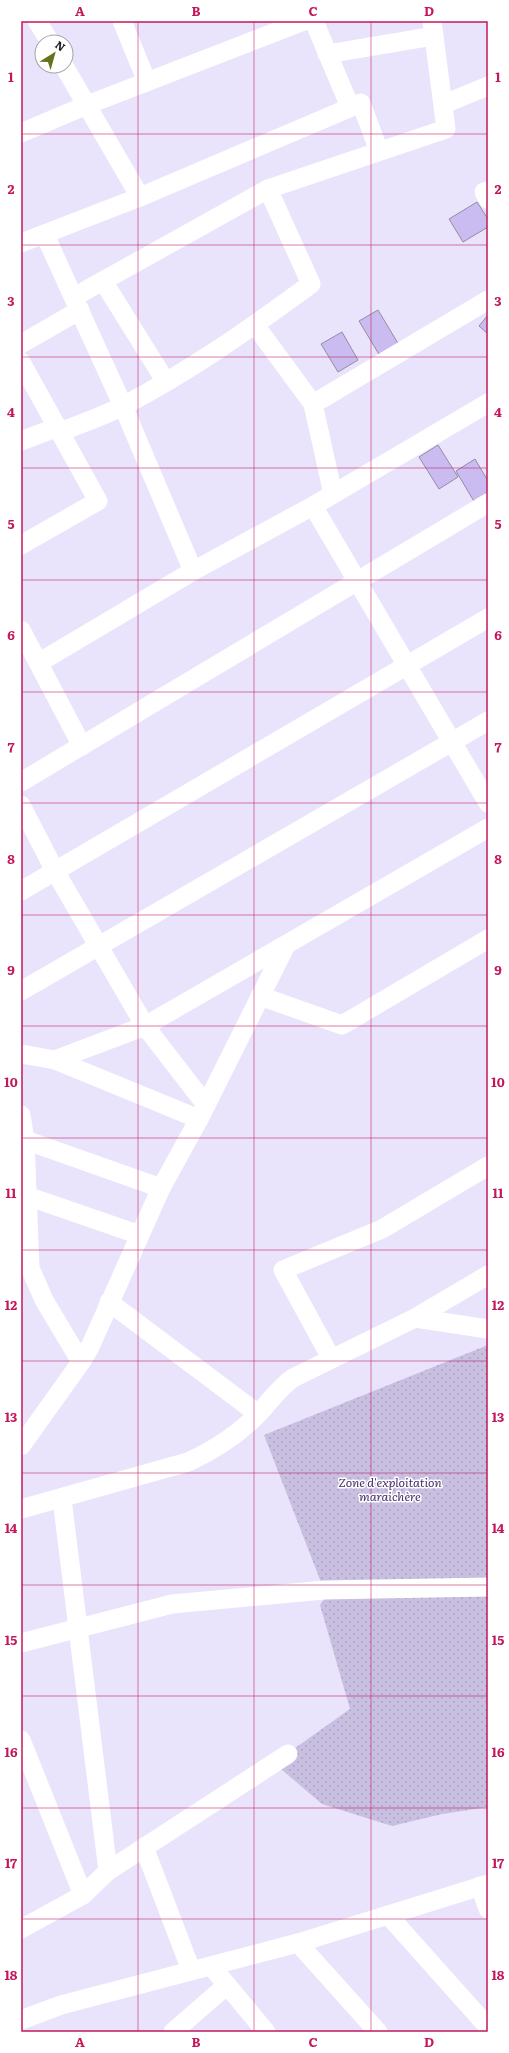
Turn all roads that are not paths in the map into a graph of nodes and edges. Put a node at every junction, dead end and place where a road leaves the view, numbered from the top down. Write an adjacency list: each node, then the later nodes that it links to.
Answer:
1 (37, 21): 6 (street)
2 (122, 21): 9 (street)
3 (304, 21): 9 (street)
4 (314, 21): 7 (street)
5 (433, 29): 7 (street); 11 (street)
6 (45, 34)
7 (327, 54): 13 (street)
8 (69, 74): 12 (street)
9 (146, 82): 12 (street)
10 (488, 86): 11 (street)
11 (444, 104): 15 (street)
12 (87, 105): 14 (street); 18 (street)
13 (350, 107): 15 (street); 18 (street)
14 (21, 133)
15 (378, 151): 16 (street)
16 (268, 189): 22 (street); 25 (street)
17 (488, 190): 19 (street)
18 (140, 197): 20 (street)
19 (488, 199)
20 (45, 235): 21 (street); 24 (street)
21 (21, 244)
22 (104, 280): 24 (street); 28 (street)
23 (488, 300): 30 (street)
24 (77, 304): 26 (street); 31 (street)
25 (255, 325): 28 (street); 30 (street)
26 (21, 344)
27 (21, 362): 32 (street)
28 (166, 382): 31 (street)
29 (488, 403): 34 (street)
30 (313, 404): 34 (street)
31 (123, 406): 32 (street); 38 (street)
32 (59, 430): 33 (street); 37 (street)
33 (21, 440)
34 (333, 494): 36 (street)
35 (488, 503): 39 (street)
36 (313, 506): 38 (street); 39 (street)
37 (21, 545)
38 (194, 571): 42 (street)
39 (358, 581): 43 (street); 46 (street)
40 (488, 618): 43 (street)
41 (21, 630): 42 (street)
42 (40, 662): 46 (street)
43 (407, 666): 45 (street); 51 (street)
44 (488, 721): 45 (street)
45 (453, 743): 48 (street); 55 (street)
46 (82, 746): 47 (street)
47 (21, 782)
48 (488, 803)
49 (21, 805): 51 (street)
50 (488, 828): 54 (street)
51 (55, 871): 52 (street); 55 (street)
52 (21, 891)
53 (488, 939): 57 (street)
54 (286, 944): 57 (street); 58 (street)
55 (99, 948): 56 (street); 58 (street)
56 (21, 992)
57 (260, 996): 61 (street)
58 (145, 1026): 60 (street); 61 (street)
59 (21, 1054): 60 (street)
60 (55, 1060): 61 (street)
61 (202, 1112): 65 (street)
62 (21, 1115): 63 (street)
63 (25, 1140): 65 (street); 66 (street)
64 (488, 1166): 72 (street)
65 (161, 1188): 67 (street)
66 (28, 1196): 67 (street); 73 (street)
67 (140, 1235): 69 (street)
68 (488, 1275): 70 (street)
69 (109, 1302): 73 (street); 74 (street)
70 (415, 1318): 71 (street); 72 (street)
71 (488, 1329)
72 (331, 1358): 74 (street)
73 (81, 1362): 75 (street)
74 (258, 1414): 76 (street)
75 (21, 1446)
76 (62, 1499): 77 (street); 79 (street)
77 (21, 1509)
78 (488, 1587): 79 (street)
79 (78, 1628): 80 (street); 84 (street)
80 (21, 1643)
81 (21, 1740): 86 (street)
82 (288, 1754): 83 (street)
83 (144, 1847): 84 (street); 92 (street)
84 (108, 1871): 86 (street)
85 (484, 1885): 87 (street); 88 (street)
86 (83, 1895): 89 (street)
87 (488, 1910)
88 (388, 1915): 90 (street); 95 (street)
89 (21, 1929)
90 (298, 1943): 91 (street); 98 (street)
91 (212, 1967): 92 (street); 93 (street)
92 (192, 1970): 94 (street)
93 (227, 1985): 96 (street); 97 (street)
94 (21, 2020)
95 (488, 2028): 99 (street)
96 (173, 2032)
97 (266, 2032)
98 (378, 2032)
99 (484, 2032)

